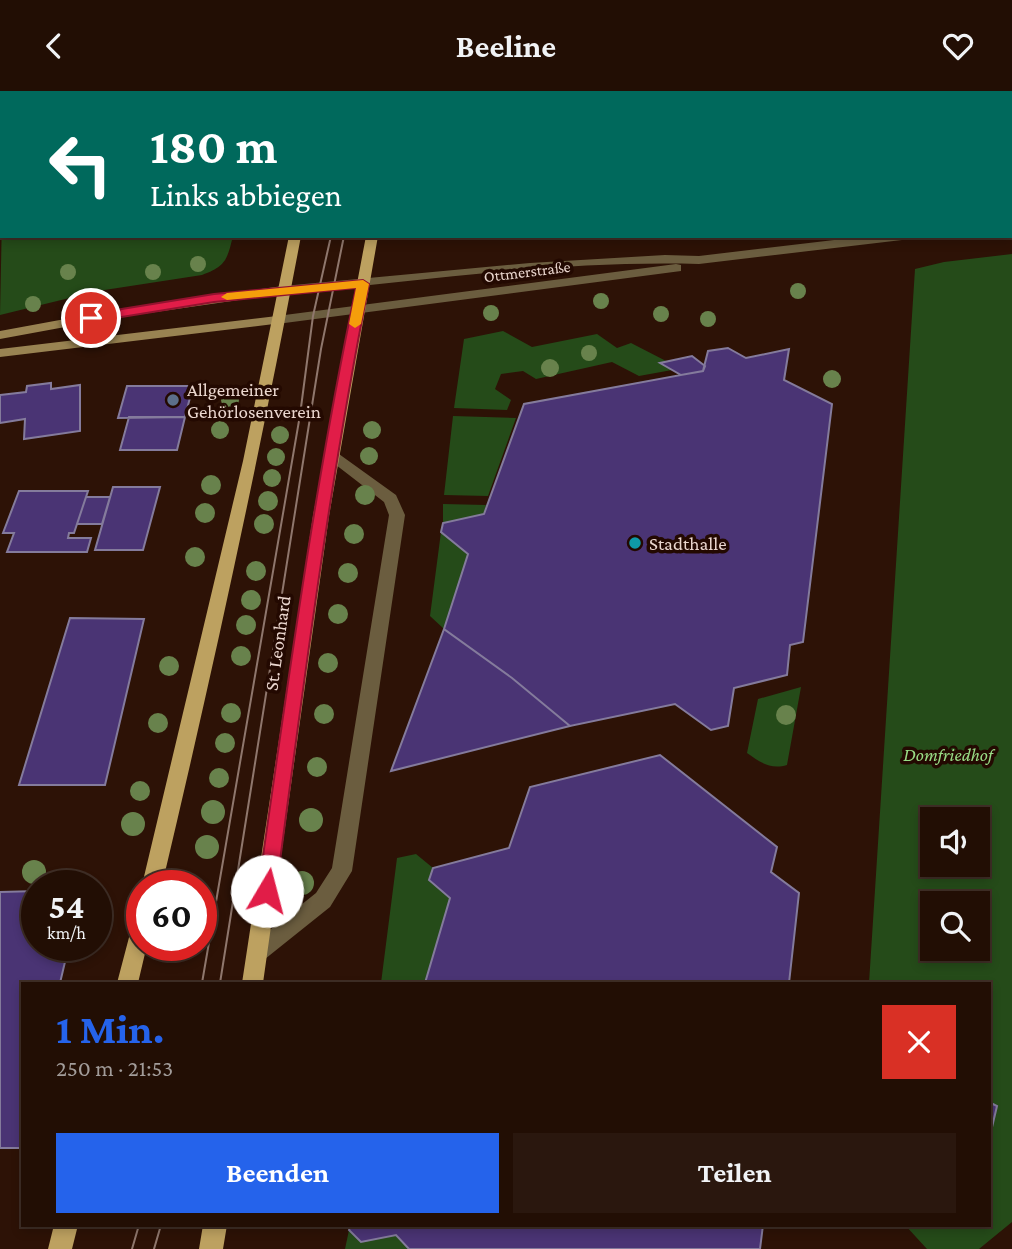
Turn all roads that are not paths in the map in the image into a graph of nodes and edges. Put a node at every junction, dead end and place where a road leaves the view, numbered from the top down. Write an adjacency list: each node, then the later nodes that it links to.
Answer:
1 (295, 238): 6 (main road)
2 (372, 238): 5 (main road, St. Leonhard)
3 (885, 238): 4 (street, Ottmerstraße)
4 (699, 260): 5 (street, Ottmerstraße); 7 (street, Ottmerstraße)
5 (363, 284): 6 (street, Ottmerstraße); 7 (main road, St. Leonhard)
6 (283, 290): 8 (main road); 9 (main road)
7 (358, 311): 8 (street, Ottmerstraße); 11 (main road, St. Leonhard)
8 (277, 320): 10 (main road); 12 (main road)
9 (0, 335)
10 (0, 353)
11 (332, 454): 13 (main road, St. Leonhard); 13 (street)
12 (156, 870)
13 (258, 952): 16 (main road, St. Leonhard)
14 (133, 961): 15 (main road)
15 (127, 982)
16 (252, 982)
17 (66, 1227): 19 (main road)
18 (215, 1227): 20 (main road)
19 (60, 1249)
20 (211, 1249)

